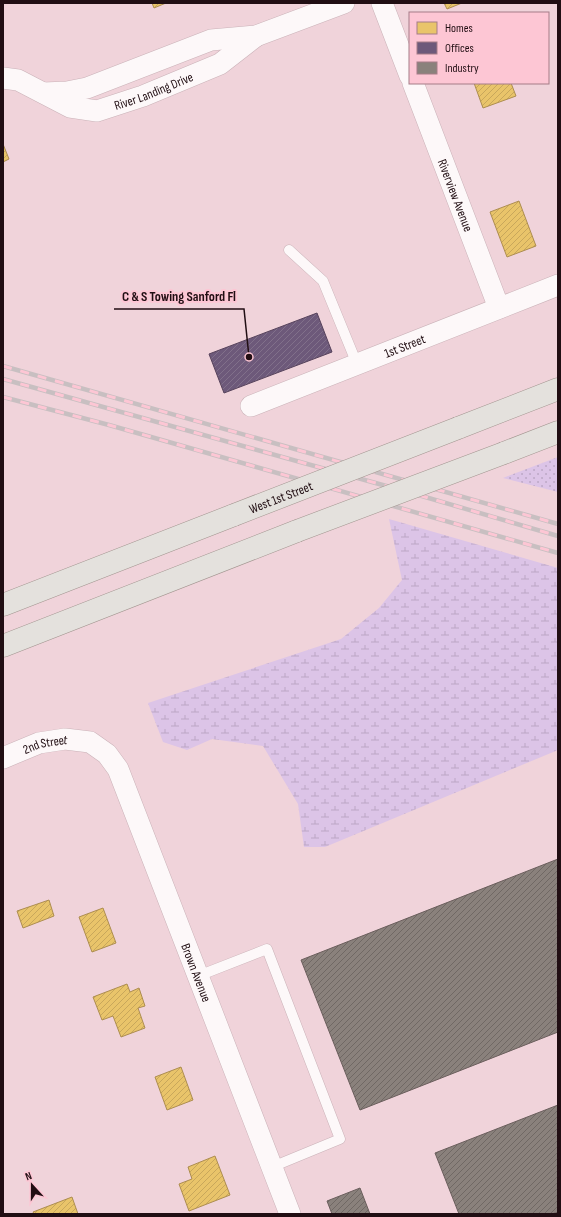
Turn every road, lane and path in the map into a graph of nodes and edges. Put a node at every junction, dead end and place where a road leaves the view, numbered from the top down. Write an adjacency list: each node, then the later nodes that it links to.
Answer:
1 (344, 3): 3 (street, River Landing Drive)
2 (382, 3): 5 (street)
3 (256, 36): 4 (street, River Landing Drive); 9 (street, River Landing Drive)
4 (132, 70): 8 (street, River Landing Drive); 9 (street)
5 (409, 73)
6 (3, 78): 8 (street, River Landing Drive)
7 (413, 84): 12 (street, Riverview Avenue)
8 (44, 93): 9 (street, River Landing Drive)
9 (142, 96)
10 (289, 250): 13 (lane)
11 (558, 285): 12 (street, 1st Street)
12 (499, 308): 13 (street, 1st Street)
13 (357, 364): 15 (street, 1st Street)
14 (558, 389): 17 (main road, West 1st Street, bridge)
15 (252, 406)
16 (558, 432): 18 (main road, bridge)
17 (3, 605)
18 (3, 646)
19 (90, 742): 20 (street, 2nd Street); 21 (street, Brown Avenue)
20 (3, 758)
21 (198, 976): 22 (street, Brown Avenue); 22 (lane)
22 (272, 1167): 23 (street, Brown Avenue)
23 (290, 1214)

